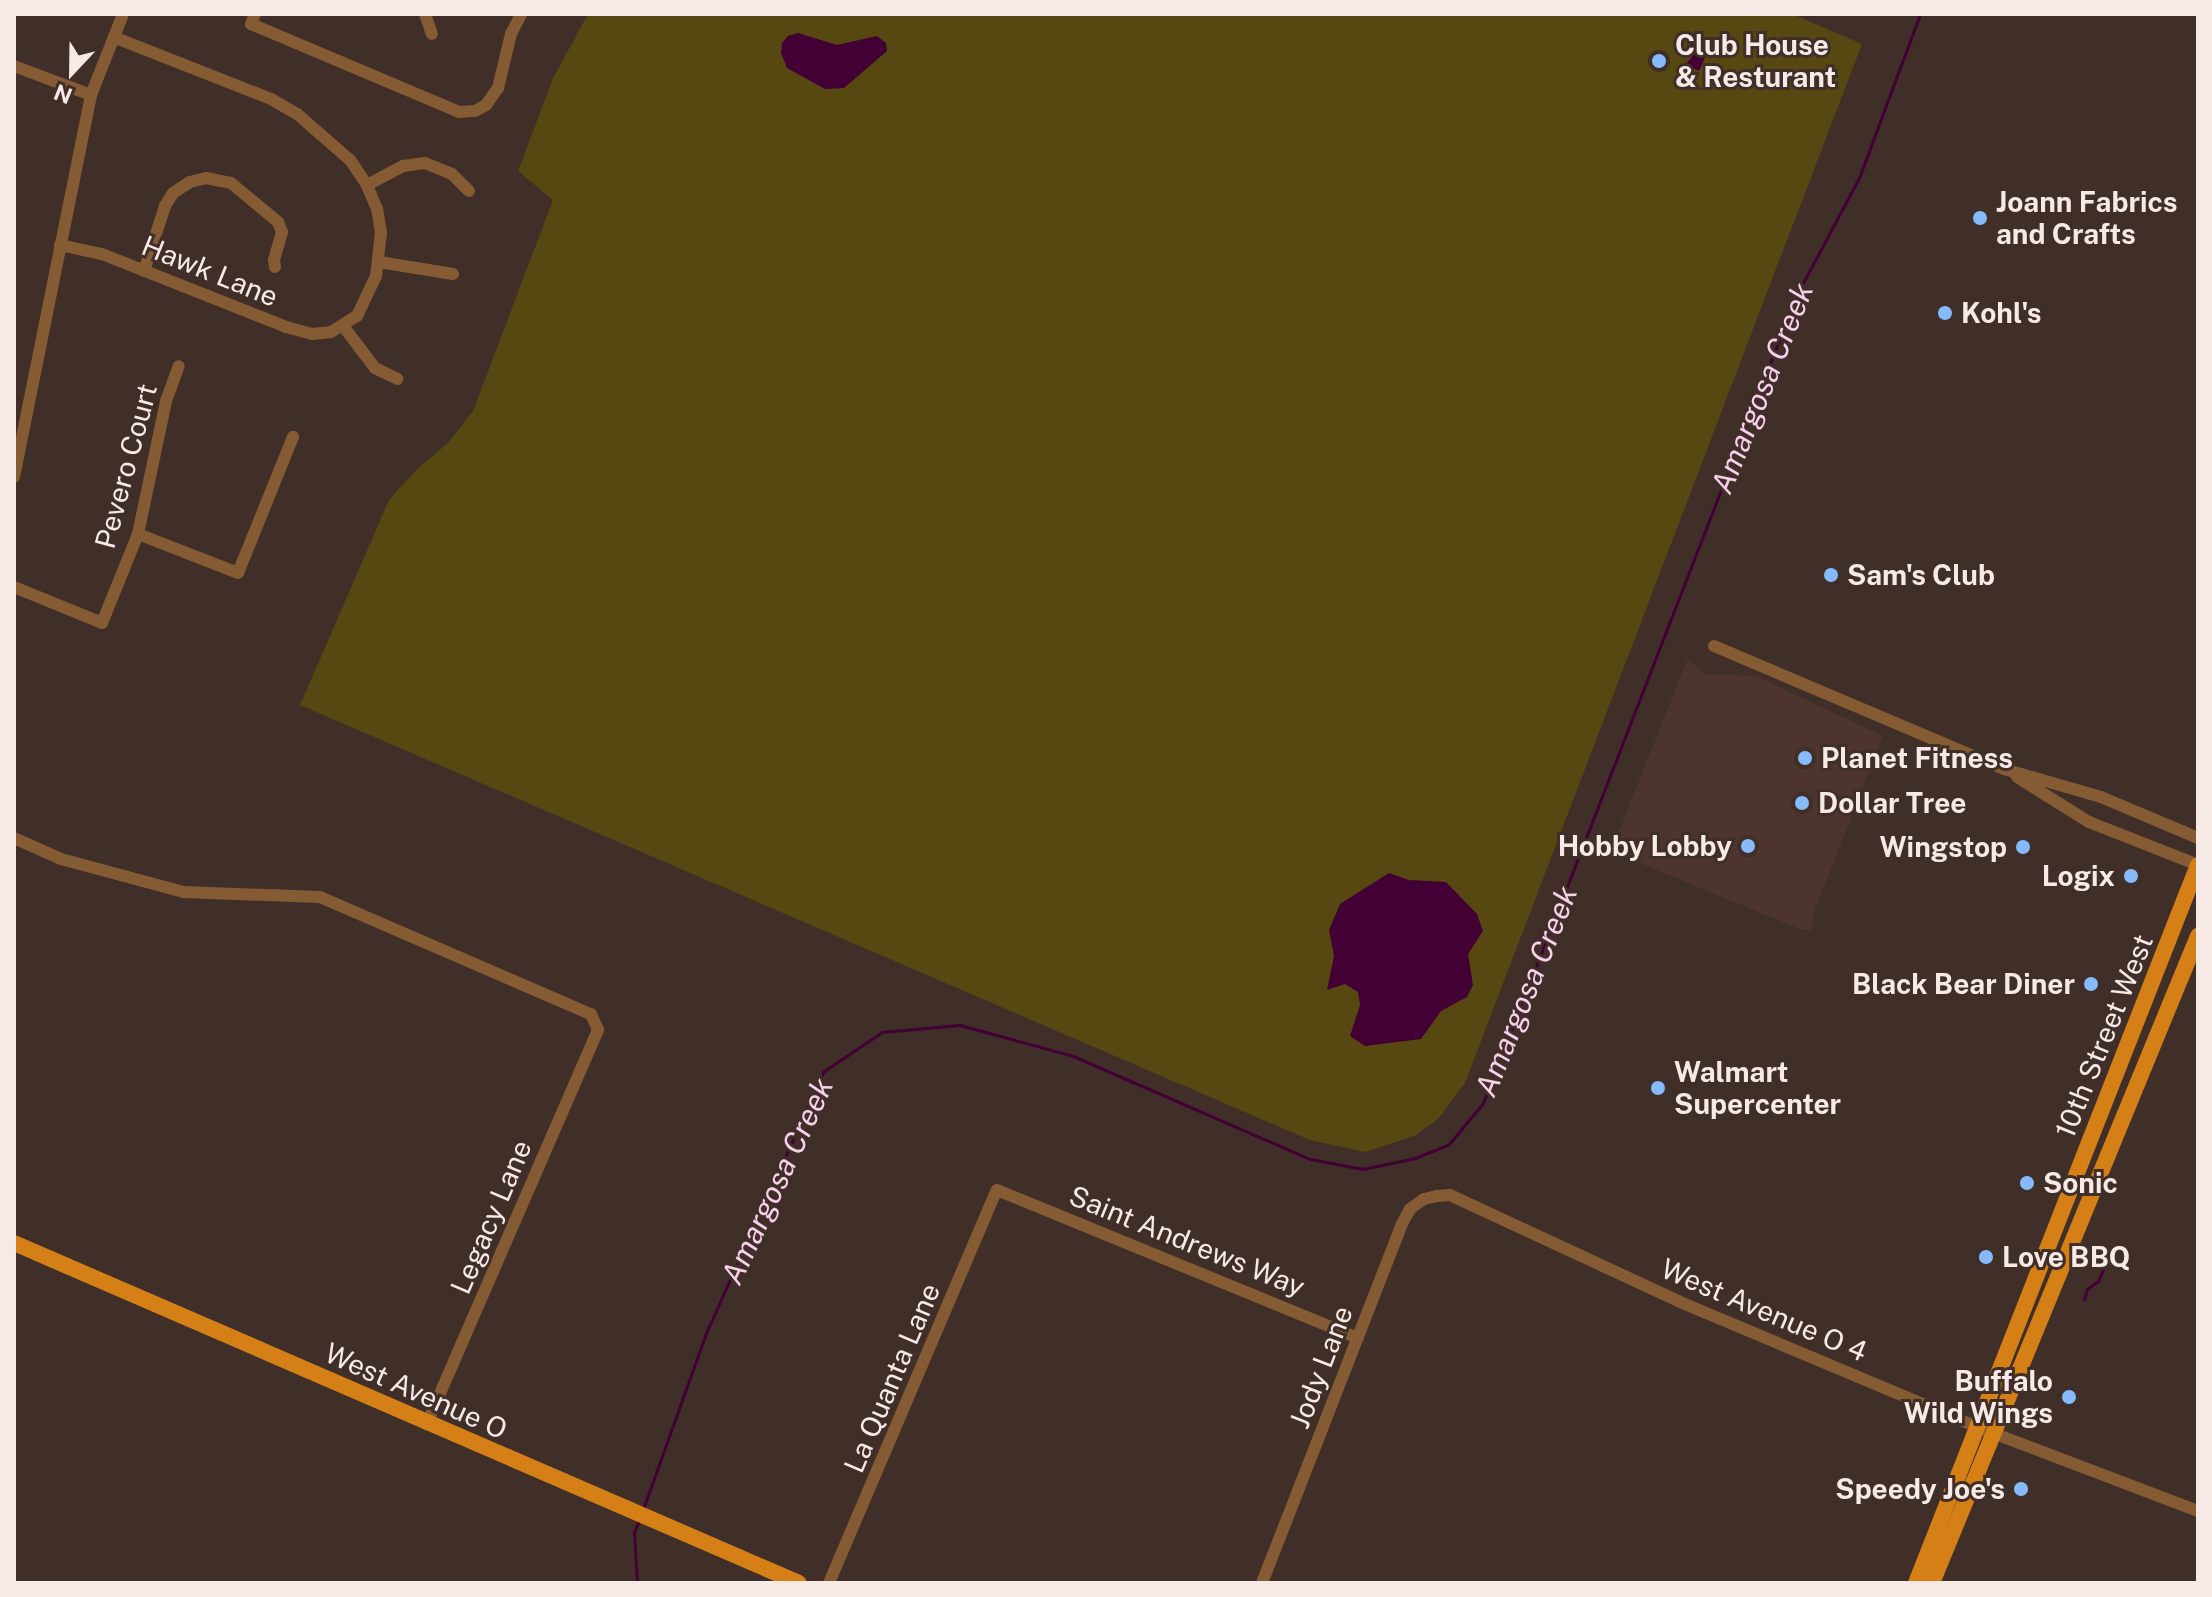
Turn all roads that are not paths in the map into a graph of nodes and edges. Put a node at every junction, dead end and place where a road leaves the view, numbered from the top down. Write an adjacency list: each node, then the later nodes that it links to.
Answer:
1 (123, 14): 6 (street)
2 (425, 14): 5 (street)
3 (521, 14): 4 (street)
4 (253, 19)
5 (432, 34)
6 (114, 37): 8 (street); 9 (street)
7 (14, 66): 8 (street)
8 (91, 95): 11 (street)
9 (367, 185): 10 (street); 12 (street)
10 (469, 191)
11 (60, 245): 14 (street, Hawk Lane); 20 (street)
12 (379, 262): 15 (street); 16 (street)
13 (275, 267): 14 (street)
14 (144, 271): 16 (street, Hawk Lane)
15 (453, 274)
16 (343, 326): 18 (street)
17 (179, 366): 21 (street, Pevero Court)
18 (398, 379)
19 (293, 437): 21 (street)
20 (14, 477)
21 (138, 534): 22 (street, Pevero Court)
22 (14, 587)
23 (1714, 646): 24 (street)
24 (2004, 769): 25 (street); 27 (street)
25 (2198, 838)
26 (14, 839): 35 (street, Legacy Lane)
27 (2198, 865): 29 (main road, 10th Street West)
28 (2198, 936): 33 (main road, 10th Street West)
29 (2090, 1145): 33 (main road); 36 (main road, 10th Street West)
30 (997, 1190): 34 (street, Saint Andrews Way); 39 (street, La Quanta Lane)
31 (1450, 1195): 34 (street, Jody Lane); 36 (street, West Avenue O 4)
32 (14, 1243): 35 (main road, West Avenue O)
33 (2065, 1258): 36 (main road, 10th Street West)
34 (1358, 1338): 40 (street, Jody Lane)
35 (427, 1424): 38 (main road, West Avenue O)
36 (1985, 1430): 37 (street, West Avenue O 4); 41 (main road, 10th Street West); 42 (main road, 10th Street West)
37 (2198, 1511)
38 (799, 1583)
39 (829, 1583)
40 (1262, 1583)
41 (1916, 1583)
42 (1932, 1583)

